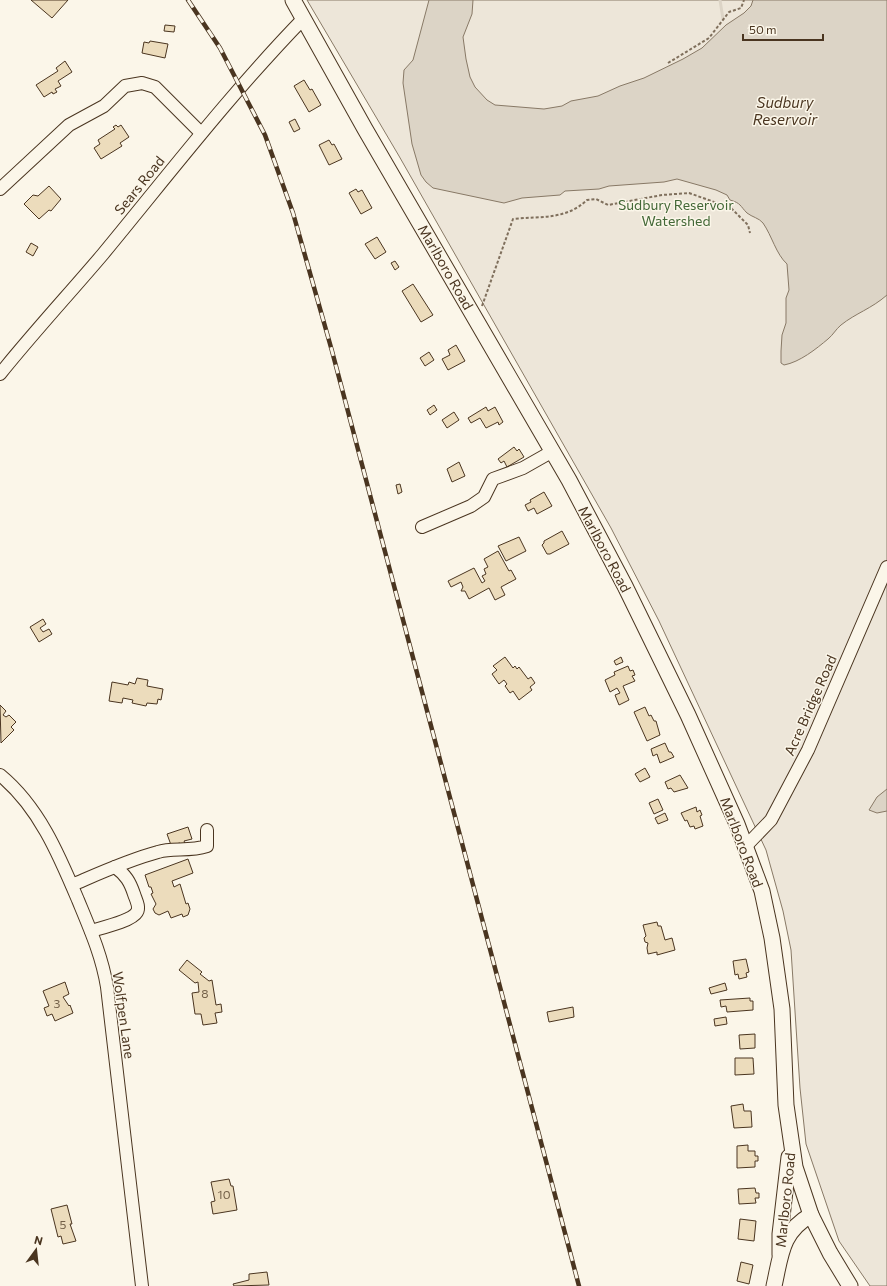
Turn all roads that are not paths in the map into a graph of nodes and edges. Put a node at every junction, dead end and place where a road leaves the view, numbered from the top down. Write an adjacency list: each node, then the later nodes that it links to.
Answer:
1 (293, 0): 2 (main road, Marlboro Road)
2 (304, 18): 3 (street, Sears Road); 6 (main road, Marlboro Road)
3 (201, 133): 4 (street); 5 (street, Sears Road)
4 (0, 189)
5 (0, 374)
6 (553, 451): 7 (street); 11 (main road, Marlboro Road)
7 (422, 527)
8 (887, 567): 11 (street, Acre Bridge Road)
9 (0, 775): 13 (street, Wolfpen Lane)
10 (207, 830): 12 (street)
11 (746, 847): 15 (main road, Marlboro Road)
12 (116, 867): 13 (street); 14 (street)
13 (72, 885): 14 (street, Wolfpen Lane)
14 (91, 932): 18 (street, Wolfpen Lane)
15 (791, 1144): 16 (main road, Marlboro Road); 17 (main road, Marlboro Road)
16 (811, 1215): 17 (main road, Marlboro Road); 20 (main road)
17 (780, 1255): 19 (main road, Marlboro Road)
18 (142, 1286)
19 (774, 1286)
20 (850, 1286)

